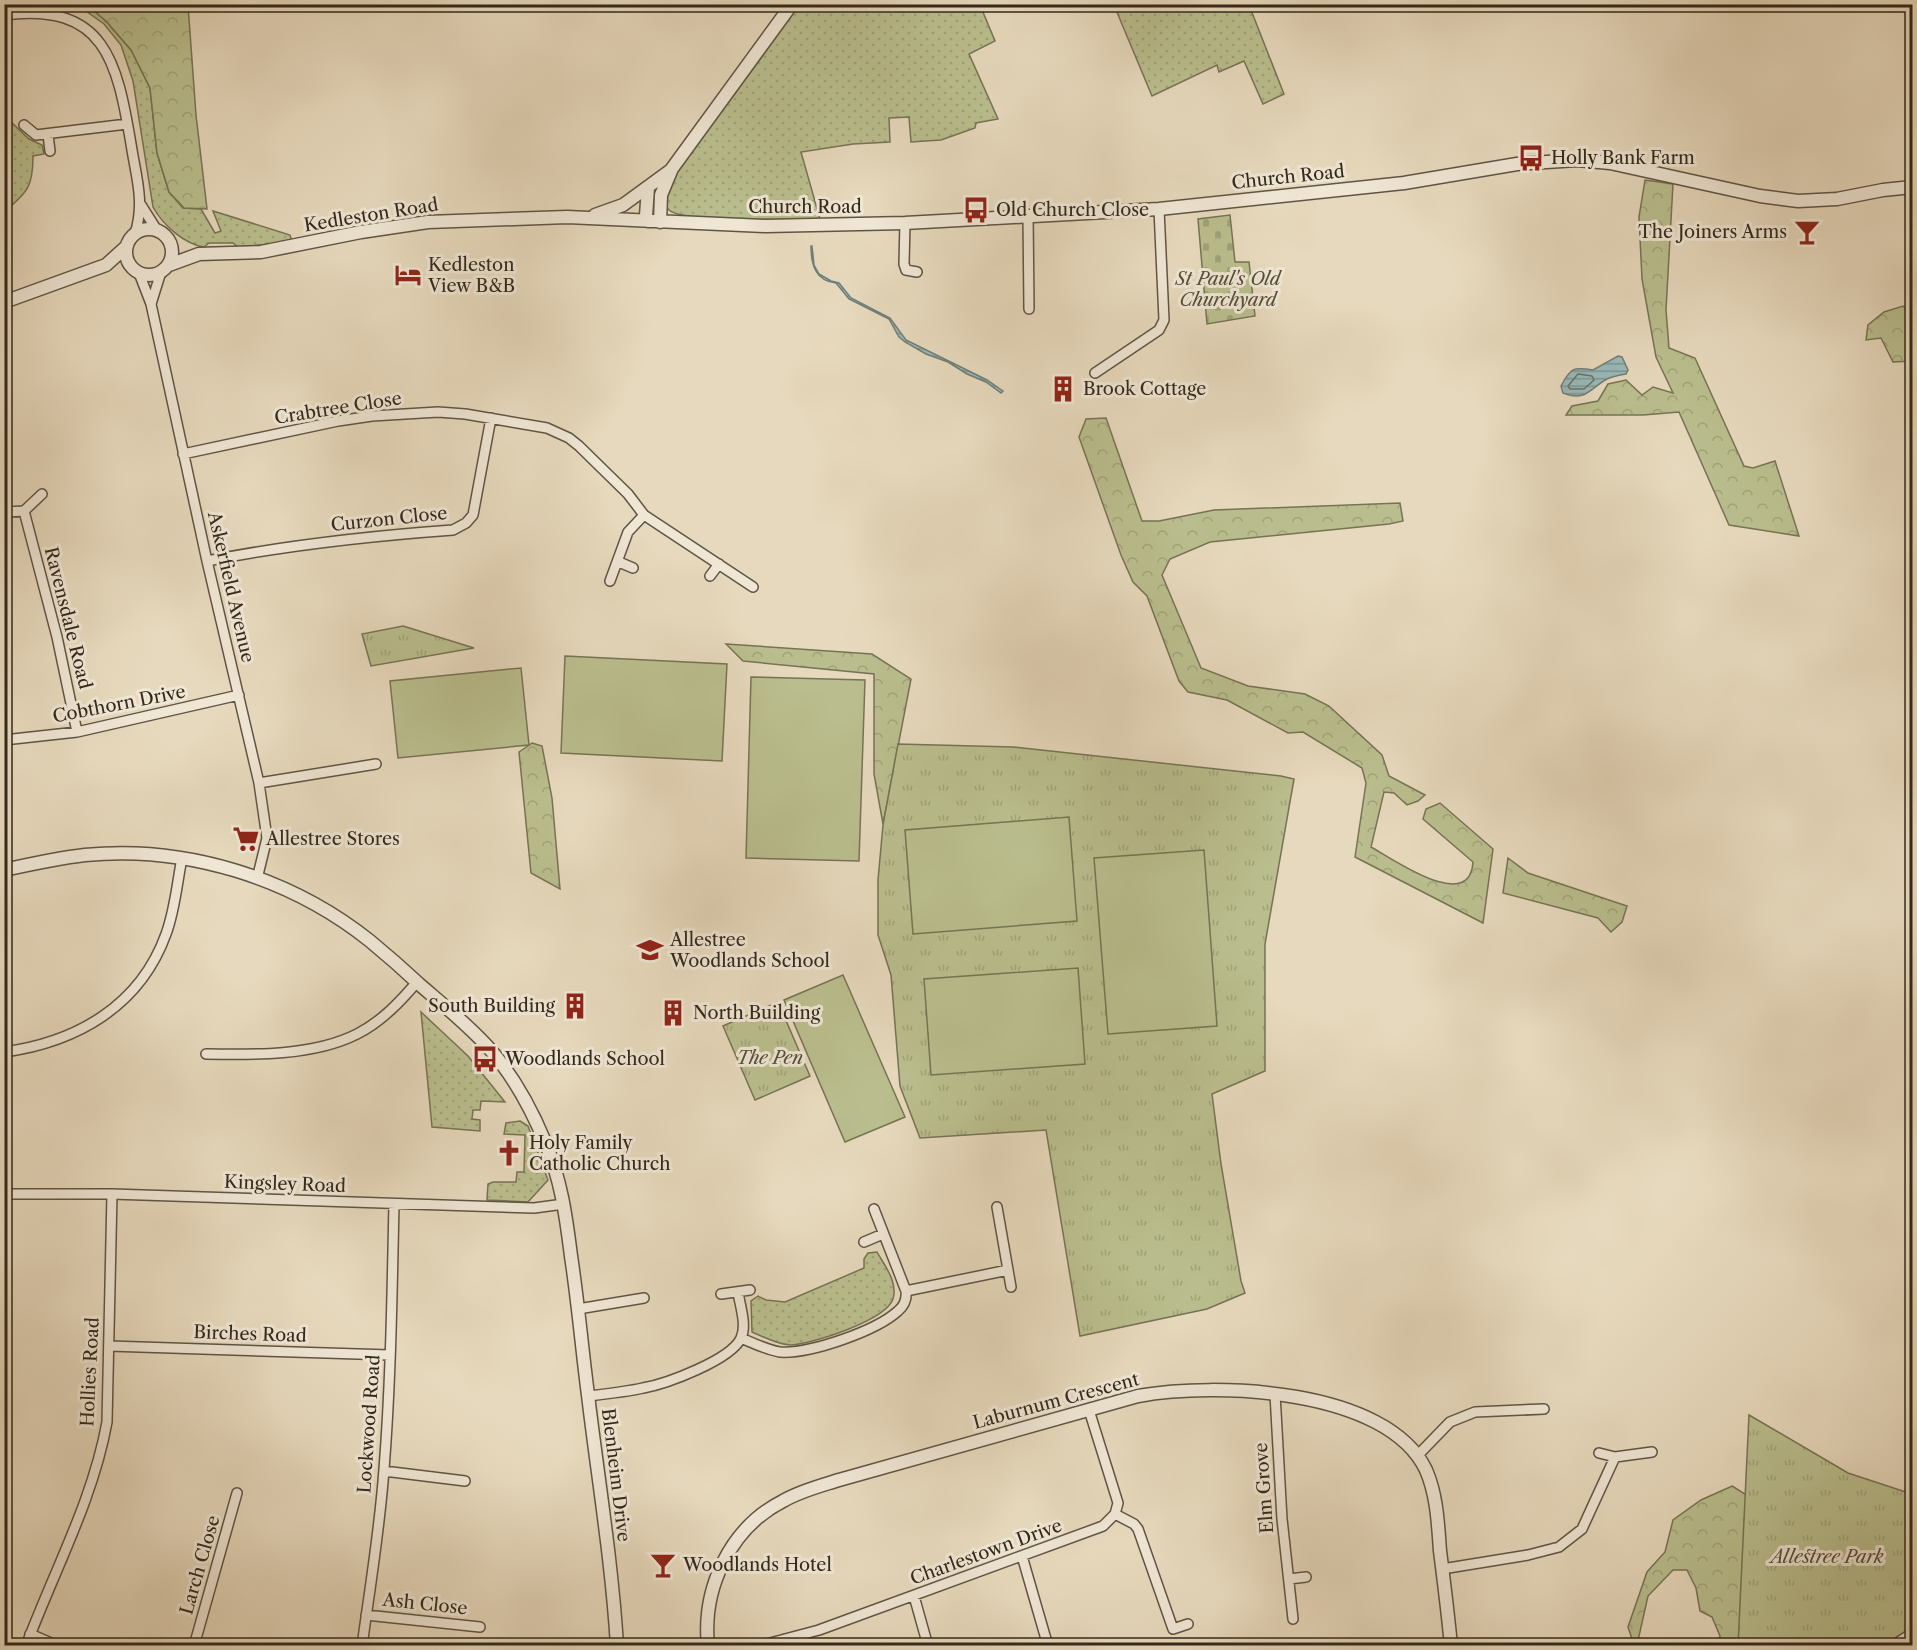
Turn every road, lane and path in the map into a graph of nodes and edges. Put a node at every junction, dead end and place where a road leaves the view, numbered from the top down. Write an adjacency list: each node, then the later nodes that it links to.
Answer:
1 (792, 4): 7 (street, Kedleston Road)
2 (4, 15): 3 (street)
3 (127, 124): 5 (street); 10 (street)
4 (24, 125): 5 (street)
5 (48, 135): 6 (street)
6 (50, 151)
7 (671, 170): 8 (street, Kedleston Road); 14 (street, Kedleston Road)
8 (648, 187): 13 (street, Kedleston Road); 14 (street)
9 (1912, 187): 11 (street, Church Road)
10 (141, 205): 16 (street); 17 (street)
11 (1159, 209): 12 (street, Church Road); 28 (street)
12 (1028, 215): 15 (street, Church Road); 27 (street)
13 (585, 218): 14 (street, Kedleston Road); 20 (street, Kedleston Road)
14 (654, 222): 15 (street, Church Road)
15 (905, 223): 24 (street)
16 (158, 231): 17 (street); 18 (street)
17 (135, 234): 19 (street)
18 (170, 242): 20 (street, Kedleston Road); 22 (street)
19 (127, 246): 21 (street); 23 (street)
20 (199, 254): 22 (street, Kedleston Road)
21 (106, 265): 23 (street); 25 (street)
22 (165, 268): 23 (street); 26 (street, Askerfield Avenue)
23 (137, 272): 26 (street, Askerfield Avenue)
24 (916, 272)
25 (4, 302)
26 (151, 304): 30 (street, Askerfield Avenue)
27 (1029, 309)
28 (1095, 373)
29 (491, 418): 30 (street, Crabtree Close); 34 (street, Crabtree Close); 35 (street, Curzon Close)
30 (183, 454): 35 (street, Askerfield Avenue)
31 (42, 494): 32 (street)
32 (24, 511): 33 (street); 43 (street, Ravensdale Road)
33 (6, 512)
34 (644, 514): 36 (street); 37 (street, Crabtree Close)
35 (207, 561): 42 (street, Askerfield Avenue)
36 (619, 562): 38 (street); 40 (street)
37 (718, 564): 39 (street); 41 (street, Crabtree Close)
38 (633, 567)
39 (710, 576)
40 (610, 581)
41 (753, 587)
42 (239, 695): 43 (street, Cobthorn Drive); 48 (street, Askerfield Avenue)
43 (77, 732): 44 (street, Cobthorn Drive)
44 (4, 740)
45 (376, 764): 46 (street)
46 (364, 766): 47 (street); 48 (street)
47 (366, 777)
48 (259, 783): 51 (street, Askerfield Avenue)
49 (182, 858): 50 (street, Blenheim Drive); 51 (street, Blenheim Drive); 53 (street)
50 (4, 870)
51 (257, 879): 52 (street, Blenheim Drive)
52 (417, 982): 54 (street); 58 (street, Blenheim Drive)
53 (4, 1052)
54 (206, 1053)
55 (4, 1194): 56 (street, Kingsley Road)
56 (112, 1194): 57 (street, Kingsley Road); 72 (street, Hollies Road)
57 (394, 1204): 58 (street, Kingsley Road); 73 (street, Lockwood Road)
58 (564, 1204): 70 (street, Blenheim Drive)
59 (997, 1207): 63 (street)
60 (874, 1209): 61 (street)
61 (883, 1234): 62 (street); 66 (street)
62 (864, 1242)
63 (1008, 1270): 64 (street); 66 (street)
64 (1011, 1287)
65 (750, 1290): 67 (street)
66 (906, 1291): 71 (street)
67 (738, 1292): 68 (street); 71 (street)
68 (721, 1294)
69 (644, 1298): 70 (street)
70 (578, 1309): 75 (street, Blenheim Drive)
71 (741, 1338): 75 (street)
72 (109, 1346): 73 (street, Birches Road); 95 (street, Hollies Road)
73 (390, 1355): 82 (street, Lockwood Road)
74 (1275, 1394): 77 (street, Laburnum Crescent); 80 (street, Laburnum Crescent); 89 (street, Elm Grove)
75 (588, 1396): 102 (street, Blenheim Drive)
76 (1544, 1409): 80 (street)
77 (1089, 1410): 85 (street); 103 (street, Laburnum Crescent)
78 (1652, 1452): 81 (street)
79 (1599, 1453): 81 (street)
80 (1418, 1455): 87 (street, Laburnum Crescent)
81 (1615, 1457): 87 (street)
82 (384, 1471): 83 (street); 91 (street, Lockwood Road)
83 (465, 1481)
84 (237, 1493): 100 (street, Larch Close)
85 (1115, 1514): 86 (street, Charlestown Drive); 93 (street)
86 (1022, 1557): 90 (street, Charlestown Drive); 107 (street)
87 (1442, 1569): 108 (street, Laburnum Crescent)
88 (1306, 1577): 89 (street)
89 (1289, 1580): 92 (street, Elm Grove)
90 (914, 1596): 96 (street, Charlestown Drive); 106 (street)
91 (366, 1615): 94 (street, Ash Close); 101 (street, Lockwood Road)
92 (1293, 1619)
93 (1188, 1624)
94 (480, 1627)
95 (30, 1634): 98 (street, Hollies Road); 99 (street)
96 (806, 1634): 104 (street, Charlestown Drive); 105 (street)
97 (1912, 1635): 109 (street)
98 (26, 1646)
99 (58, 1646)
100 (194, 1646)
101 (362, 1646)
102 (617, 1646)
103 (708, 1646)
104 (759, 1646)
105 (809, 1646)
106 (928, 1646)
107 (1048, 1646)
108 (1451, 1646)
109 (1895, 1646)

